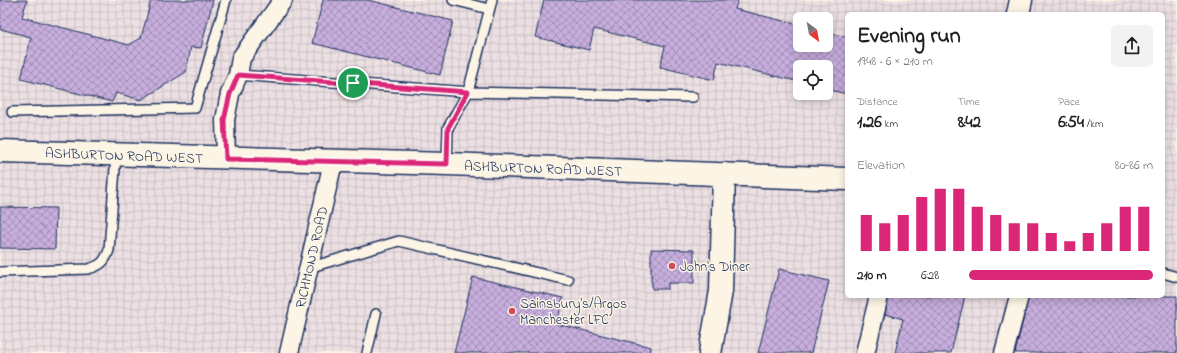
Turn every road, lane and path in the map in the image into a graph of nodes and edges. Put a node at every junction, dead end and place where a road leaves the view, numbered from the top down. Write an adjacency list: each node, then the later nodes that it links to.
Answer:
1 (226, 0): 10 (lane)
2 (283, 0): 7 (street)
3 (453, 0): 5 (lane)
4 (1021, 0): 6 (main road)
5 (491, 5): 8 (lane)
6 (1018, 12)
7 (238, 75): 8 (lane); 13 (street)
8 (468, 92): 9 (lane); 15 (lane)
9 (693, 97)
10 (12, 112)
11 (0, 151): 12 (main road, ASHBURTON ROAD WEST)
12 (116, 155): 13 (main road, ASHBURTON ROAD WEST); 19 (lane)
13 (226, 159): 14 (main road, ASHBURTON ROAD WEST)
14 (333, 162): 15 (main road, ASHBURTON ROAD WEST); 18 (street, RICHMOND ROAD)
15 (447, 164): 16 (main road, ASHBURTON ROAD WEST)
16 (724, 174): 17 (main road, ASHBURTON ROAD WEST); 28 (main road)
17 (845, 179)
18 (308, 268): 22 (lane); 26 (street, RICHMOND ROAD)
19 (0, 272)
20 (1165, 274): 21 (lane)
21 (1177, 277)
22 (568, 280)
23 (878, 298): 29 (street)
24 (1018, 298): 30 (street)
25 (376, 314): 27 (lane)
26 (289, 353)
27 (367, 353)
28 (710, 353)
29 (865, 353)
30 (1004, 353)

